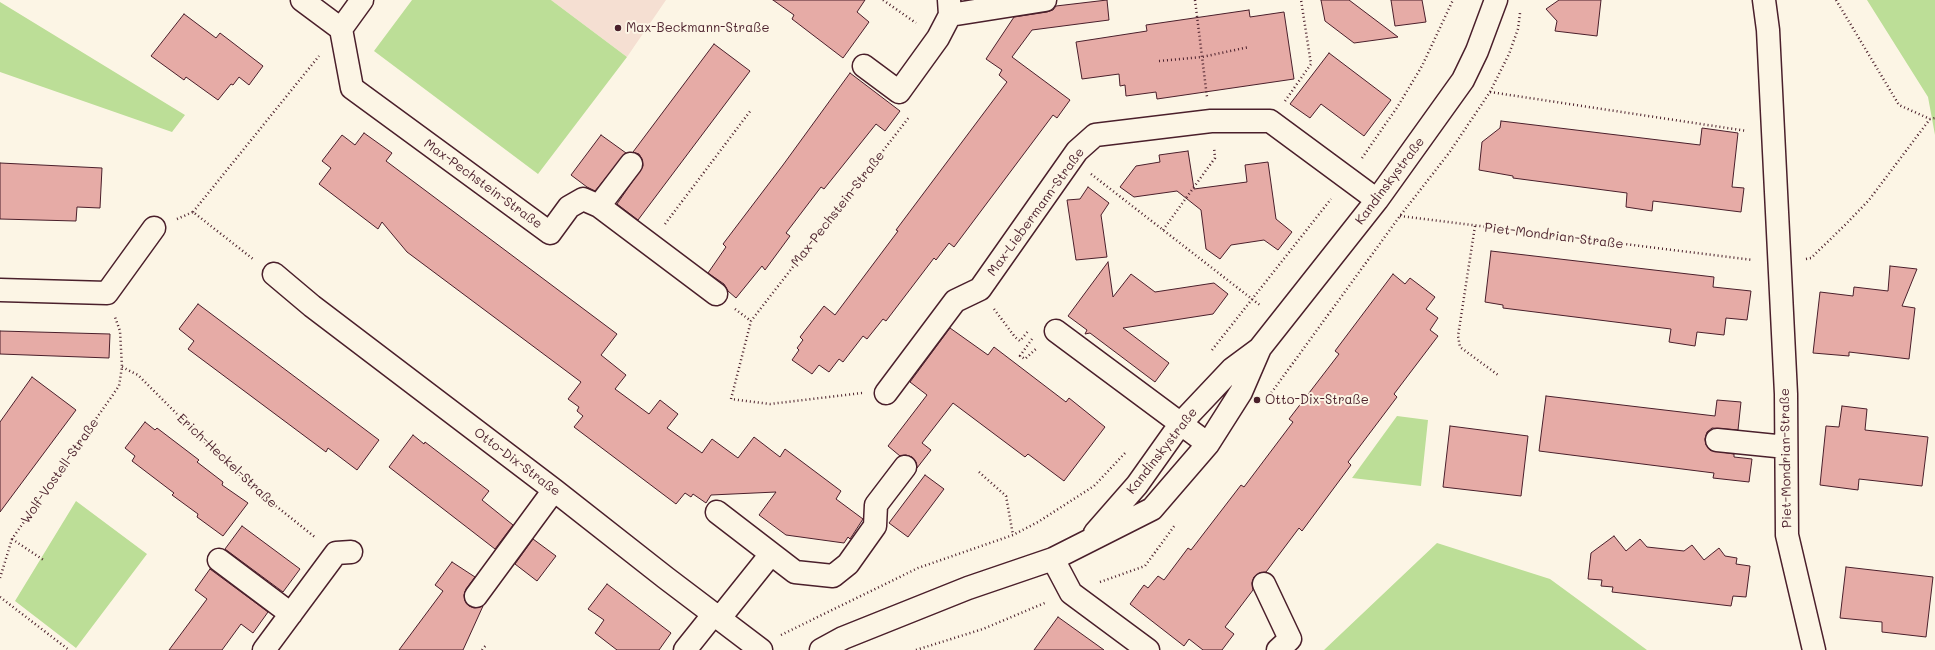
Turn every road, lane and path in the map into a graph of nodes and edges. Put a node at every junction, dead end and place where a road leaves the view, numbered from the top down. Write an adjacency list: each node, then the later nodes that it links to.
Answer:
1 (302, 0): 13 (street)
2 (362, 0): 13 (street)
3 (883, 0): 14 (path)
4 (1045, 0): 11 (street)
5 (1194, 0): 16 (path)
6 (1301, 0): 21 (path)
7 (1453, 0): 30 (path)
8 (1496, 0): 31 (street, Kandinskystraße)
9 (1764, 0): 26 (street, Piet-Mondrian-Straße)
10 (1836, 0): 25 (path)
11 (950, 7): 14 (street)
12 (1521, 10): 20 (path)
13 (341, 29): 32 (street, Max-Pechstein-Straße); 33 (path)
14 (935, 42): 18 (street)
15 (1249, 47): 16 (path)
16 (1202, 57): 17 (path); 19 (path)
17 (1159, 61)
18 (864, 66)
19 (1206, 82)
20 (1490, 92): 26 (path); 34 (path)
21 (1288, 97)
22 (751, 110): 38 (path)
23 (915, 110): 55 (path, Max-Pechstein-Straße)
24 (1935, 118): 25 (path)
25 (1930, 119): 39 (path)
26 (1772, 129): 39 (street, Piet-Mondrian-Straße)
27 (1215, 158): 37 (path)
28 (1072, 159): 30 (street, Max-Liebermann-Straße); 37 (path); 41 (street, Max-Liebermann-Straße)
29 (630, 164): 32 (street)
30 (1347, 178): 31 (street, Max-Liebermann-Straße); 45 (path)
31 (1377, 200): 46 (street, Kandinskystraße)
32 (599, 206): 38 (street, Max-Pechstein-Straße)
33 (193, 212): 36 (path); 40 (path)
34 (1400, 216): 35 (path, Piet-Mondrian-Straße); 56 (path)
35 (1475, 226): 39 (path, Piet-Mondrian-Straße); 54 (path)
36 (154, 228): 43 (street)
37 (1163, 230): 45 (path)
38 (649, 245): 44 (street, Max-Pechstein-Straße)
39 (1780, 263): 60 (street, Piet-Mondrian-Straße)
40 (274, 274): 64 (street, Otto-Dix-Straße)
41 (980, 289): 47 (path); 55 (street, Max-Liebermann-Straße)
42 (0, 290): 43 (street)
43 (107, 293): 53 (path, Wolf-Vostell-Straße)
44 (716, 294)
45 (1251, 298): 46 (path); 52 (path)
46 (1281, 321): 50 (street, Kandinskystraße)
47 (1029, 330)
48 (1056, 330): 57 (street)
49 (1028, 344): 51 (path)
50 (1260, 348): 57 (street, Kandinskystraße); 59 (street, Kandinskystraße)
51 (1022, 352)
52 (1208, 354)
53 (122, 367): 68 (path, Wolf-Vostell-Straße); 70 (path, Erich-Heckel-Straße)
54 (1498, 375)
55 (886, 393)
56 (1266, 400)
57 (1181, 423): 59 (street); 69 (street, Kandinskystraße)
58 (1717, 440): 60 (street)
59 (1208, 444): 69 (street, Kandinskystraße)
60 (1786, 447): 92 (street, Piet-Mondrian-Straße)
61 (1127, 451): 67 (path)
62 (905, 467): 71 (street)
63 (979, 472): 67 (path)
64 (554, 490): 78 (street); 81 (street, Otto-Dix-Straße)
65 (717, 512): 71 (street)
66 (1178, 521): 77 (path)
67 (1014, 535): 83 (path)
68 (12, 539): 74 (path); 75 (path, Wolf-Vostell-Straße)
69 (1087, 543): 72 (street, Kandinskystraße)
70 (343, 552): 80 (street)
71 (771, 554): 81 (street)
72 (1053, 559): 77 (street); 88 (street, Kandinskystraße)
73 (219, 560): 80 (street)
74 (44, 561)
75 (0, 578)
76 (1264, 584): 91 (street)
77 (1071, 593): 89 (path); 90 (street)
78 (476, 596)
79 (0, 597): 84 (path)
80 (290, 614): 85 (street)
81 (716, 617): 83 (street, Otto-Dix-Straße); 87 (street)
82 (487, 644): 86 (path)
83 (759, 648)
84 (69, 650)
85 (264, 650)
86 (482, 650)
87 (685, 650)
88 (821, 650)
89 (916, 650)
90 (1148, 650)
91 (1278, 650)
92 (1814, 650)

